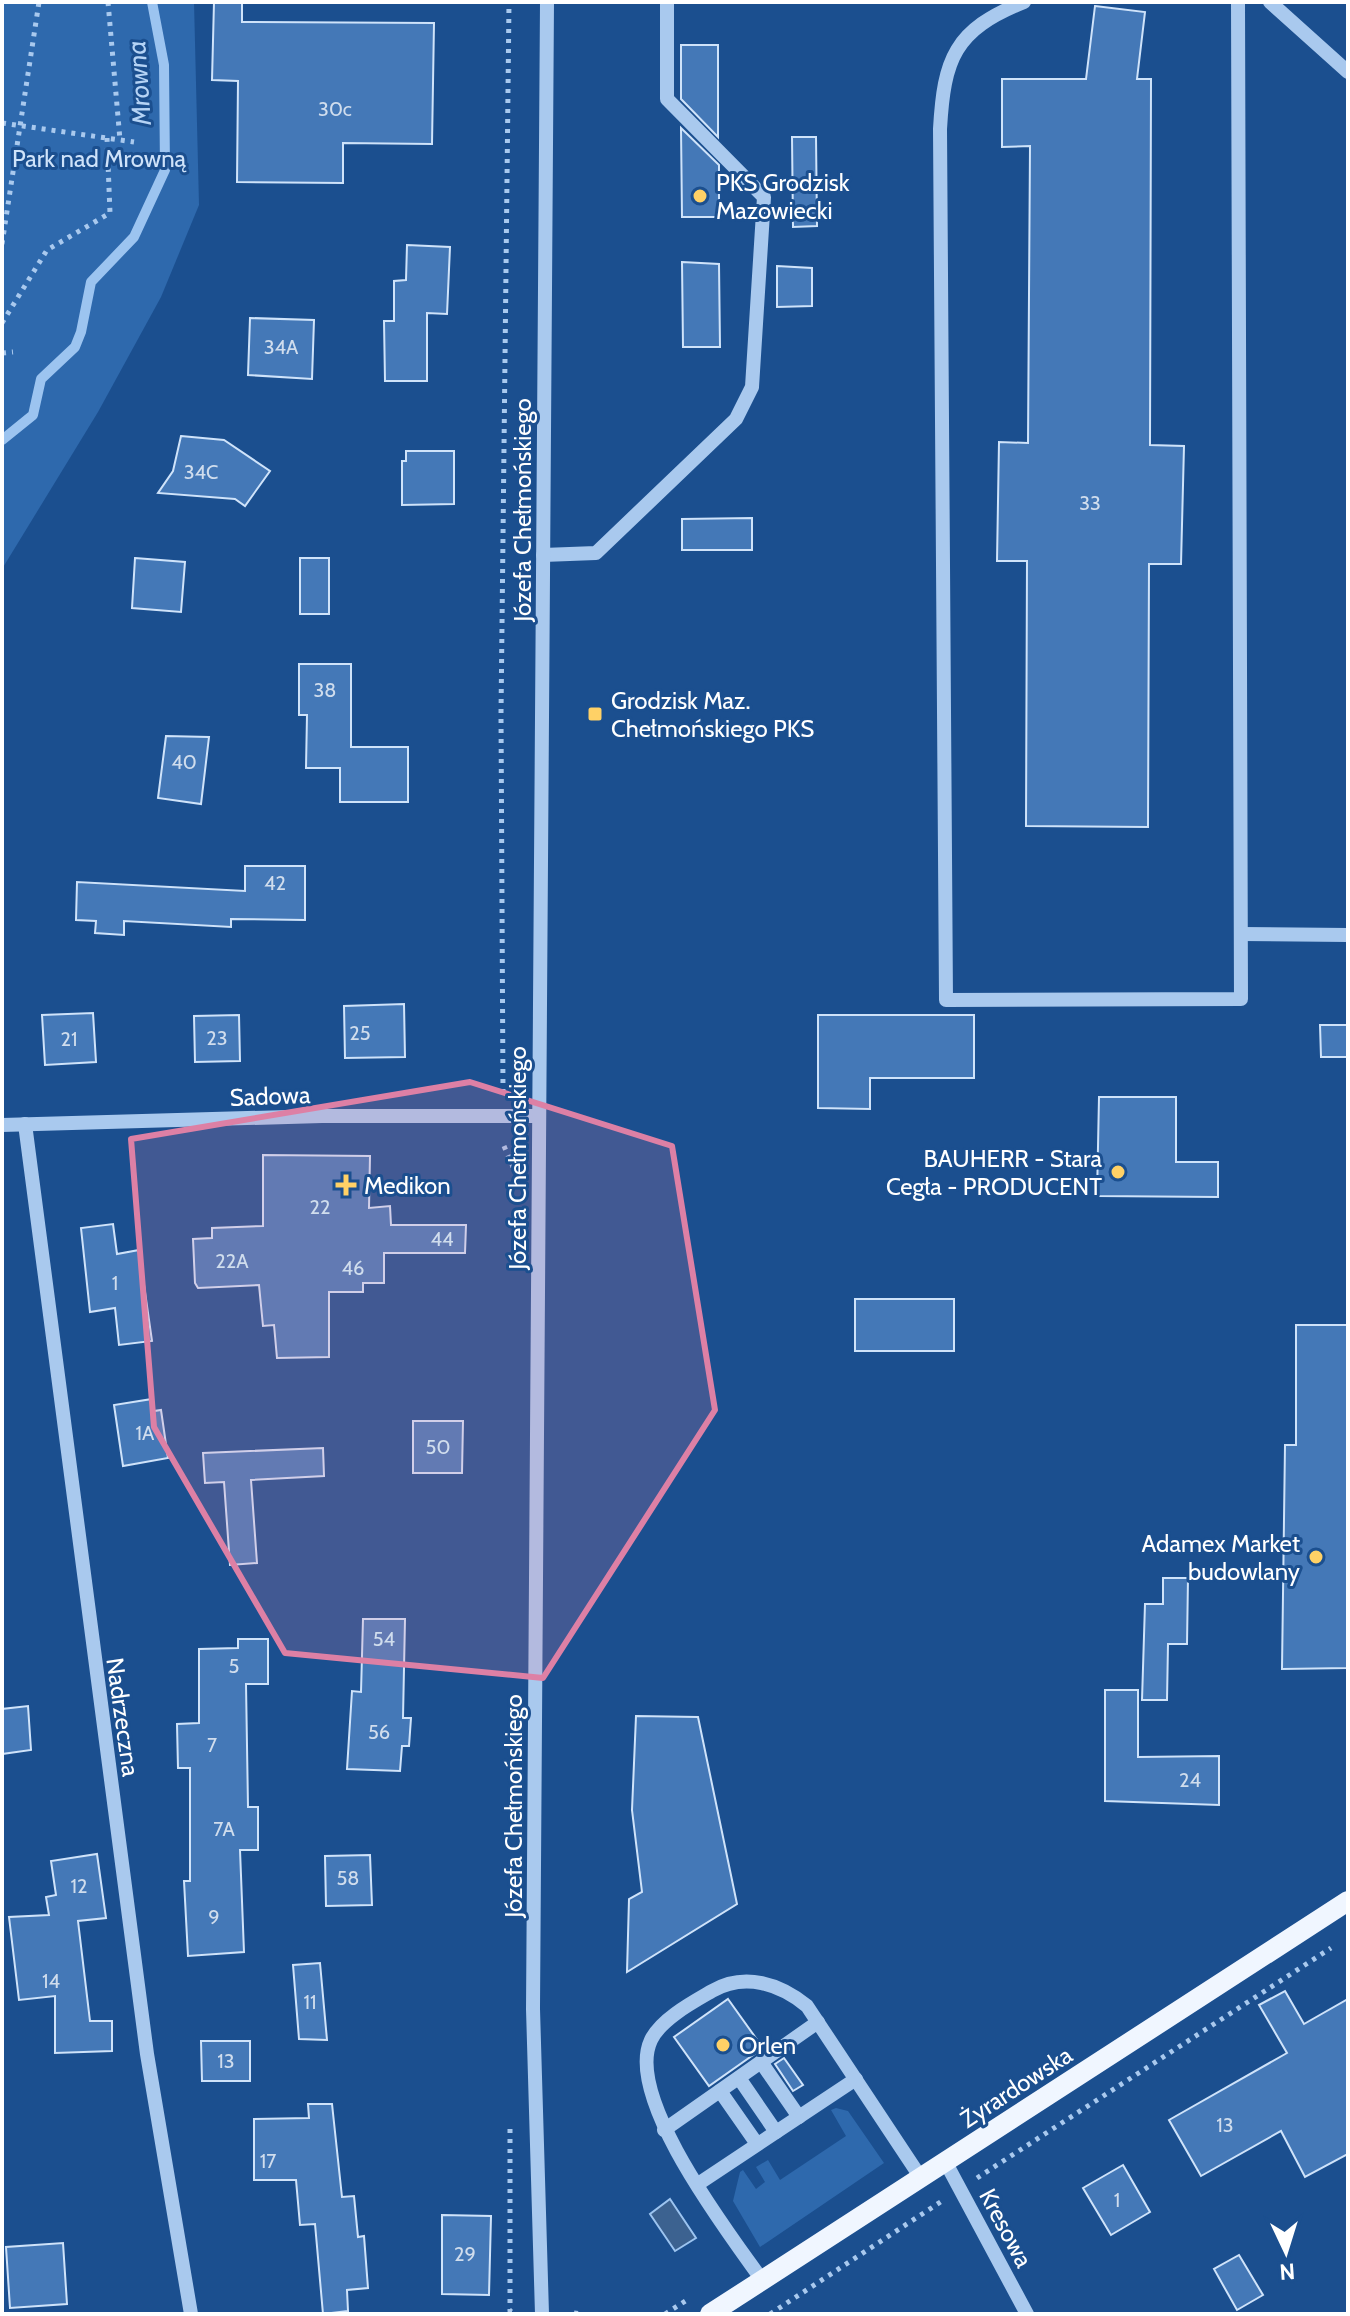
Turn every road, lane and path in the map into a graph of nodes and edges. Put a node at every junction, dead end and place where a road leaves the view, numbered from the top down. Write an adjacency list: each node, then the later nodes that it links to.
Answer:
1 (39, 2): 11 (path)
2 (108, 2): 13 (path)
3 (509, 2): 22 (path)
4 (547, 2): 19 (street, Józefa Chełmońskiego)
5 (667, 2): 19 (street)
6 (1024, 2): 20 (street)
7 (1238, 2): 20 (street)
8 (1270, 2): 9 (street)
9 (1348, 72)
10 (2, 123): 11 (path)
11 (21, 125): 12 (path); 15 (path)
12 (107, 138): 13 (path); 16 (path)
13 (120, 140): 14 (path)
14 (134, 142)
15 (2, 244)
16 (2, 323)
17 (13, 352): 18 (path)
18 (2, 353)
19 (543, 555): 23 (street, Józefa Chełmońskiego)
20 (1241, 934): 21 (street)
21 (1348, 935)
22 (503, 1096)
23 (539, 1116): 24 (street, Sadowa); 45 (street, Józefa Chełmońskiego)
24 (25, 1124): 25 (street, Sadowa); 44 (street, Nadrzeczna)
25 (2, 1125)
26 (1348, 1901): 37 (main road, Żyrardowska)
27 (1337, 1943): 41 (path)
28 (818, 2022): 29 (street); 31 (street); 34 (street)
29 (761, 2062): 30 (street); 33 (street)
30 (739, 2078): 32 (street); 35 (street)
31 (856, 2079): 33 (street); 39 (street)
32 (720, 2091): 34 (street); 36 (street)
33 (799, 2117): 35 (street)
34 (664, 2130): 40 (street)
35 (776, 2132): 36 (street)
36 (757, 2144): 40 (street)
37 (946, 2163): 39 (main road, Żyrardowska); 41 (street, Kresowa)
38 (510, 2175): 43 (path)
39 (921, 2178): 42 (main road, Żyrardowska)
40 (698, 2184): 42 (street)
41 (960, 2189): 47 (path); 48 (street, Kresowa)
42 (762, 2280): 46 (main road, Żyrardowska)
43 (516, 2311)
44 (191, 2314)
45 (542, 2314)
46 (710, 2314)
47 (770, 2314)
48 (1027, 2314)

